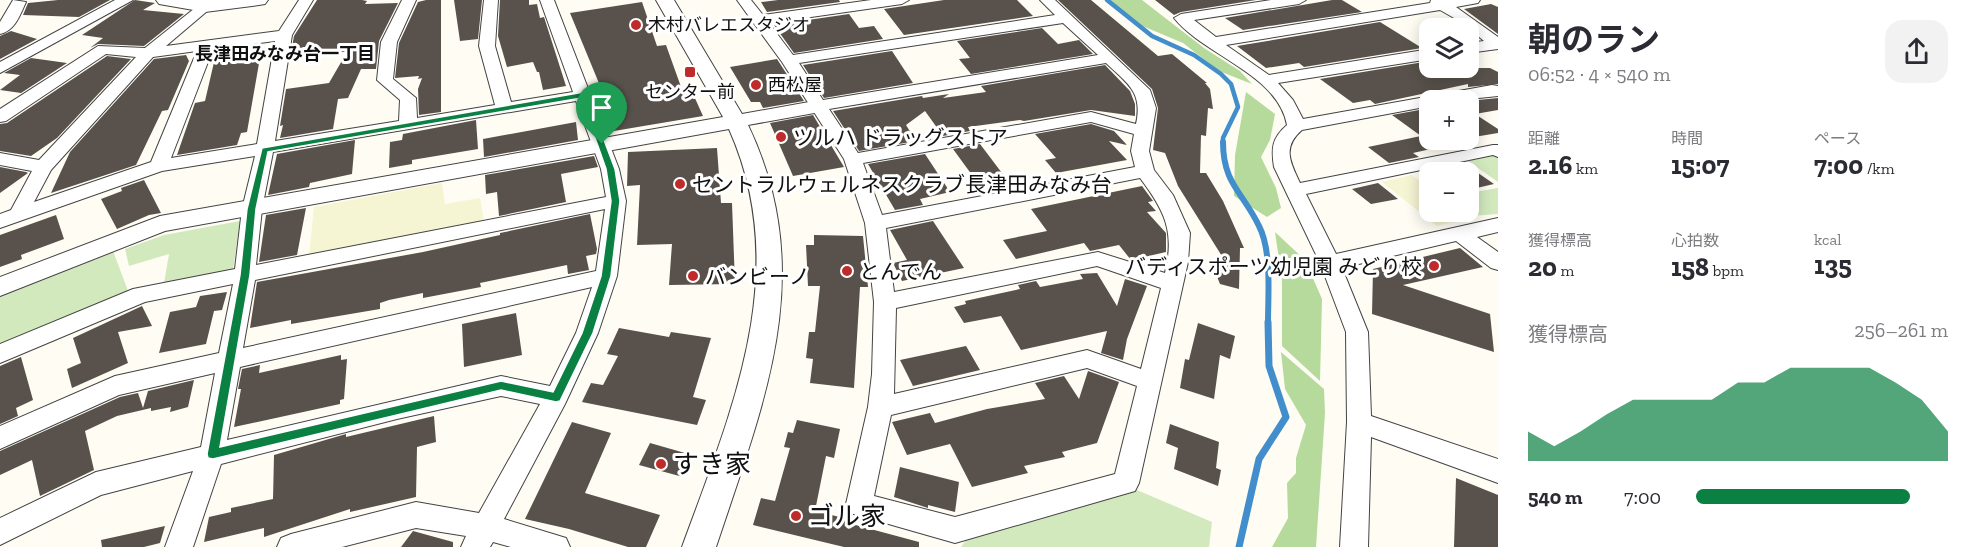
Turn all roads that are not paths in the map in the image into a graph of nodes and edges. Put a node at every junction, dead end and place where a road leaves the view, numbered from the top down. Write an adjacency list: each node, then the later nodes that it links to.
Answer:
1 (126, 0): 30 (street)
2 (165, 0): 17 (street)
3 (259, 0): 17 (street)
4 (306, 0): 21 (street)
5 (409, 0): 40 (street)
6 (491, 0): 37 (street)
7 (547, 0): 34 (street)
8 (665, 0): 39 (street)
9 (744, 0): 19 (street)
10 (902, 0): 19 (street)
11 (1047, 0): 18 (street)
12 (1299, 0): 24 (street)
13 (1473, 0): 16 (street)
14 (24, 1): 15 (street); 20 (street)
15 (0, 2)
16 (1438, 2): 22 (street); 24 (street)
17 (205, 7): 26 (street)
18 (1065, 18): 28 (street); 29 (street)
19 (759, 20): 29 (street)
20 (0, 30)
21 (284, 35): 23 (street); 44 (street)
22 (1497, 44): 25 (street)
23 (207, 45): 26 (street); 48 (street)
24 (1218, 46): 31 (street)
25 (1479, 46)
26 (148, 53): 38 (street); 49 (street)
27 (1419, 56): 31 (street)
28 (1110, 58): 36 (street); 42 (street)
29 (789, 60): 36 (street)
30 (0, 68)
31 (1267, 80): 41 (street)
32 (1498, 91): 33 (street)
33 (1479, 92)
34 (584, 95): 37 (street); 43 (street)
35 (1419, 103): 41 (street)
36 (820, 106): 39 (street); 47 (street)
37 (504, 107): 40 (street)
38 (0, 117)
39 (735, 121): 43 (street); 82 (street)
40 (408, 124): 44 (street)
41 (1296, 126): 51 (street)
42 (1143, 131): 47 (street); 50 (street)
43 (602, 144): 52 (street); 53 (street)
44 (265, 150): 48 (street); 53 (street)
45 (1498, 152): 51 (street)
46 (0, 159): 49 (street)
47 (853, 159): 56 (street)
48 (159, 166): 54 (street)
49 (43, 167): 54 (street)
50 (1145, 171): 56 (street); 63 (street)
51 (1293, 190): 59 (street)
52 (616, 201): 61 (street); 62 (street)
53 (252, 209): 61 (street); 64 (street)
54 (18, 215): 55 (street)
55 (0, 221)
56 (875, 223): 65 (street)
57 (1498, 225): 58 (street)
58 (1460, 234): 59 (street); 60 (street)
59 (1330, 263): 71 (street)
60 (1498, 263)
61 (245, 275): 66 (street); 67 (street)
62 (606, 276): 67 (street); 69 (street)
63 (1173, 284): 65 (street); 68 (street)
64 (0, 287)
65 (885, 302): 70 (street)
66 (0, 354)
67 (228, 360): 72 (street); 73 (street)
68 (1149, 381): 70 (street); 77 (street)
69 (556, 398): 73 (street); 76 (street)
70 (880, 407): 77 (street)
71 (1359, 422): 74 (street); 83 (street)
72 (0, 438)
73 (213, 454): 75 (street); 79 (street)
74 (1498, 471)
75 (0, 532)
76 (481, 537): 78 (street); 81 (street)
77 (954, 538)
78 (341, 541): 80 (street)
79 (178, 547)
80 (291, 547)
81 (556, 547)
82 (699, 547)
83 (1354, 547)

